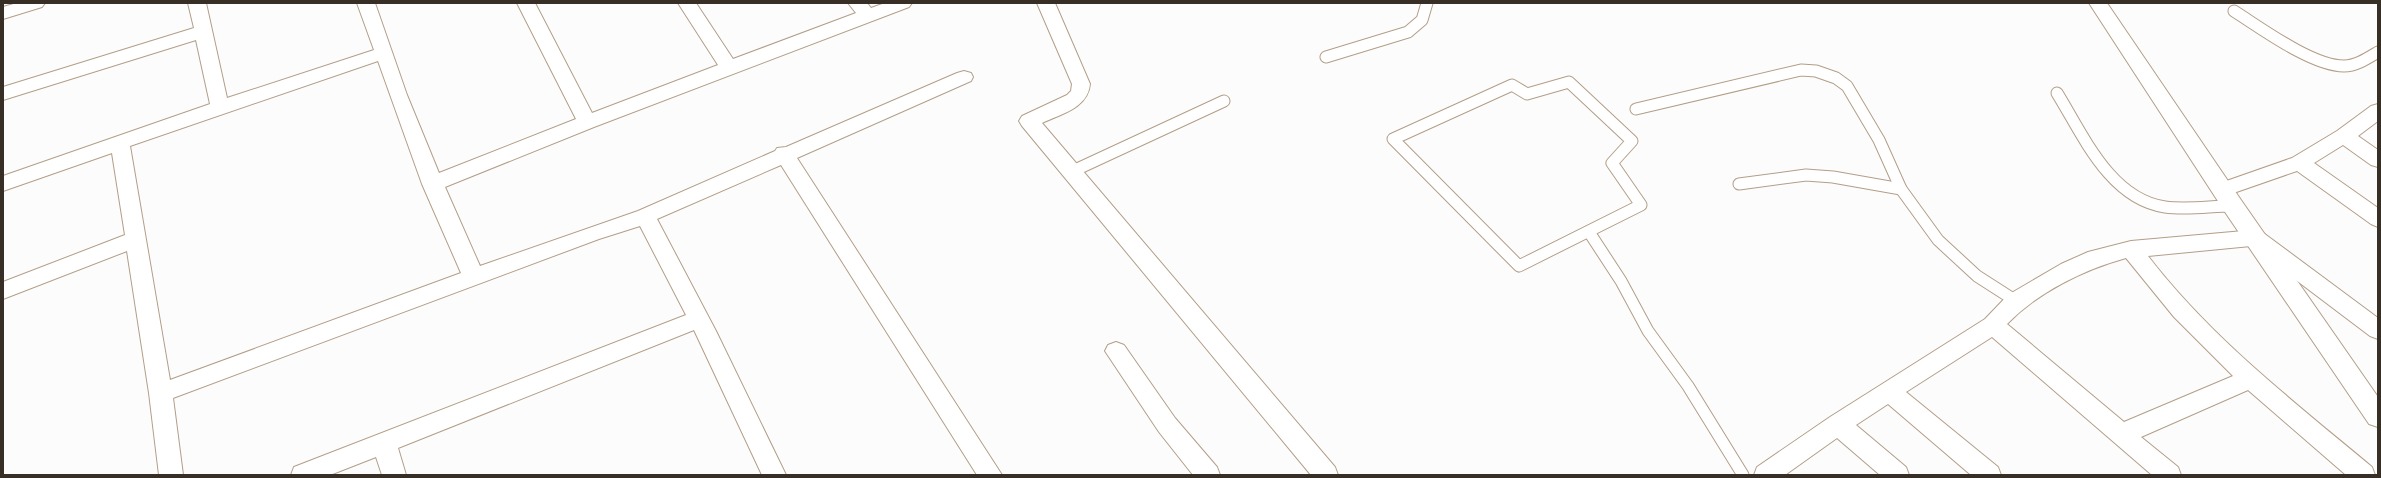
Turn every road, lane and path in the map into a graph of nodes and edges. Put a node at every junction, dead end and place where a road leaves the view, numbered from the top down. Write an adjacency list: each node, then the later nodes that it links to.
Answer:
1 (36, 3): 12 (street)
2 (197, 3): 13 (street)
3 (366, 3): 15 (street)
4 (526, 3): 25 (street)
5 (687, 3): 17 (street)
6 (903, 3): 10 (street)
7 (1046, 3): 31 (street)
8 (1427, 3): 16 (lane)
9 (2098, 3): 36 (street)
10 (862, 9): 17 (street)
11 (2234, 11): 14 (lane)
12 (3, 13)
13 (204, 31): 20 (street); 22 (street)
14 (2378, 52)
15 (383, 53): 22 (street); 33 (street)
16 (1326, 57)
17 (728, 66): 25 (street)
18 (964, 77): 28 (street)
19 (2057, 93): 36 (lane)
20 (3, 94)
21 (1224, 101): 31 (lane)
22 (220, 107): 27 (street)
23 (1636, 109): 35 (lane)
24 (2378, 111): 26 (street)
25 (587, 122): 33 (street)
26 (2344, 136): 29 (street); 30 (street)
27 (120, 143): 32 (street); 41 (street)
28 (784, 154): 37 (street); 61 (street)
29 (2378, 160)
30 (2299, 163): 36 (street); 38 (street)
31 (1073, 172): 63 (street)
32 (3, 184)
33 (432, 184): 43 (street)
34 (1739, 184): 35 (lane)
35 (1901, 189): 45 (lane)
36 (2228, 198): 40 (street)
37 (645, 216): 43 (street); 46 (street)
38 (2378, 219)
39 (1589, 232): 39 (lane); 64 (lane)
40 (2255, 238): 42 (street); 48 (street); 53 (street)
41 (137, 239): 44 (street); 52 (street)
42 (2131, 249): 45 (street); 50 (street)
43 (474, 277): 52 (street)
44 (3, 291)
45 (2016, 301): 47 (street)
46 (699, 319): 56 (street); 60 (street)
47 (1993, 325): 51 (street); 55 (street)
48 (2378, 330)
49 (1116, 351): 62 (street)
50 (2252, 378): 55 (street); 69 (street)
51 (1889, 392): 54 (street); 67 (street)
52 (161, 393): 57 (street)
53 (2378, 417)
54 (1838, 424): 65 (street); 66 (street)
55 (2122, 434): 68 (street)
56 (384, 443): 58 (street); 59 (street)
57 (171, 475)
58 (303, 475)
59 (394, 475)
60 (774, 475)
61 (990, 475)
62 (1208, 475)
63 (1326, 475)
64 (1743, 475)
65 (1766, 475)
66 (1897, 475)
67 (1989, 475)
68 (2169, 475)
69 (2364, 475)

